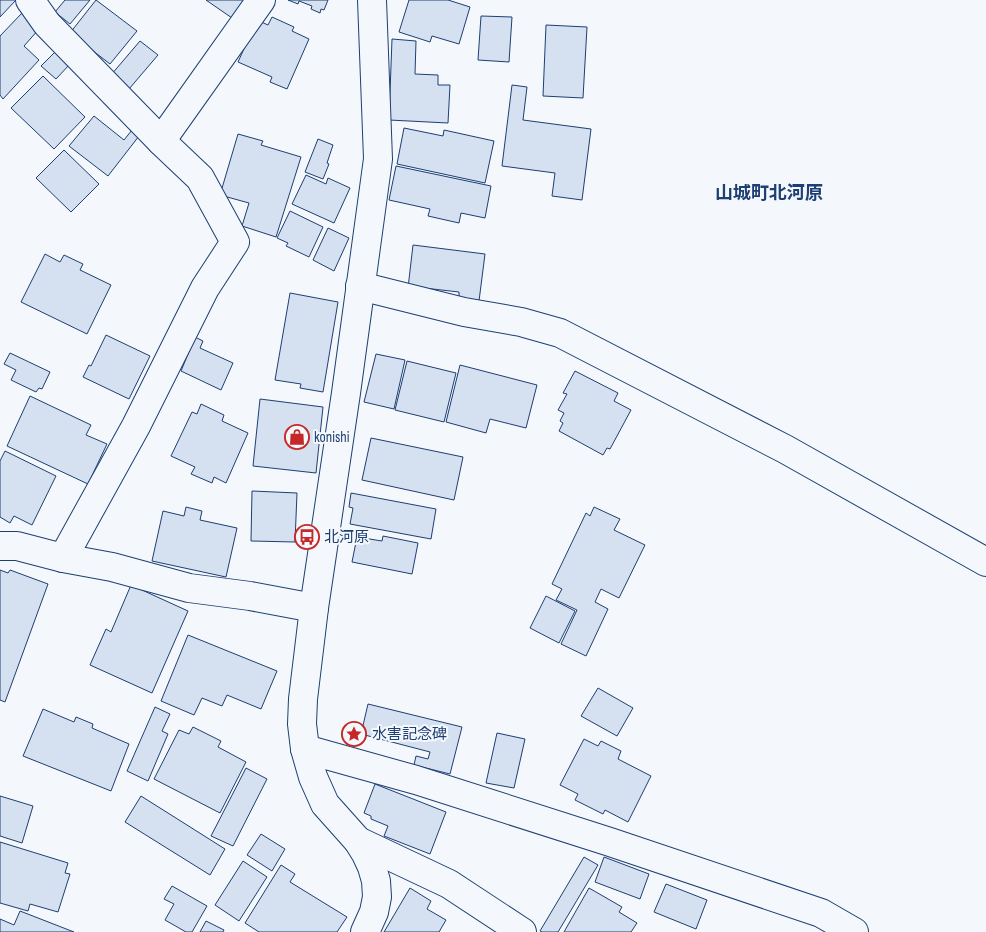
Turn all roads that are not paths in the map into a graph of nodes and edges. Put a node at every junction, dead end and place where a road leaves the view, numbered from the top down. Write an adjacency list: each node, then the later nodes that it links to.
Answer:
1 (30, 0): 4 (street)
2 (261, 0): 4 (street)
3 (372, 0): 5 (street)
4 (161, 140): 7 (street)
5 (360, 286): 8 (street); 9 (street)
6 (0, 546): 7 (street)
7 (63, 558): 9 (street)
8 (986, 562)
9 (314, 608): 10 (street)
10 (305, 749): 11 (street); 14 (street)
11 (358, 842): 12 (street); 13 (street)
12 (365, 932)
13 (522, 932)
14 (854, 932)

